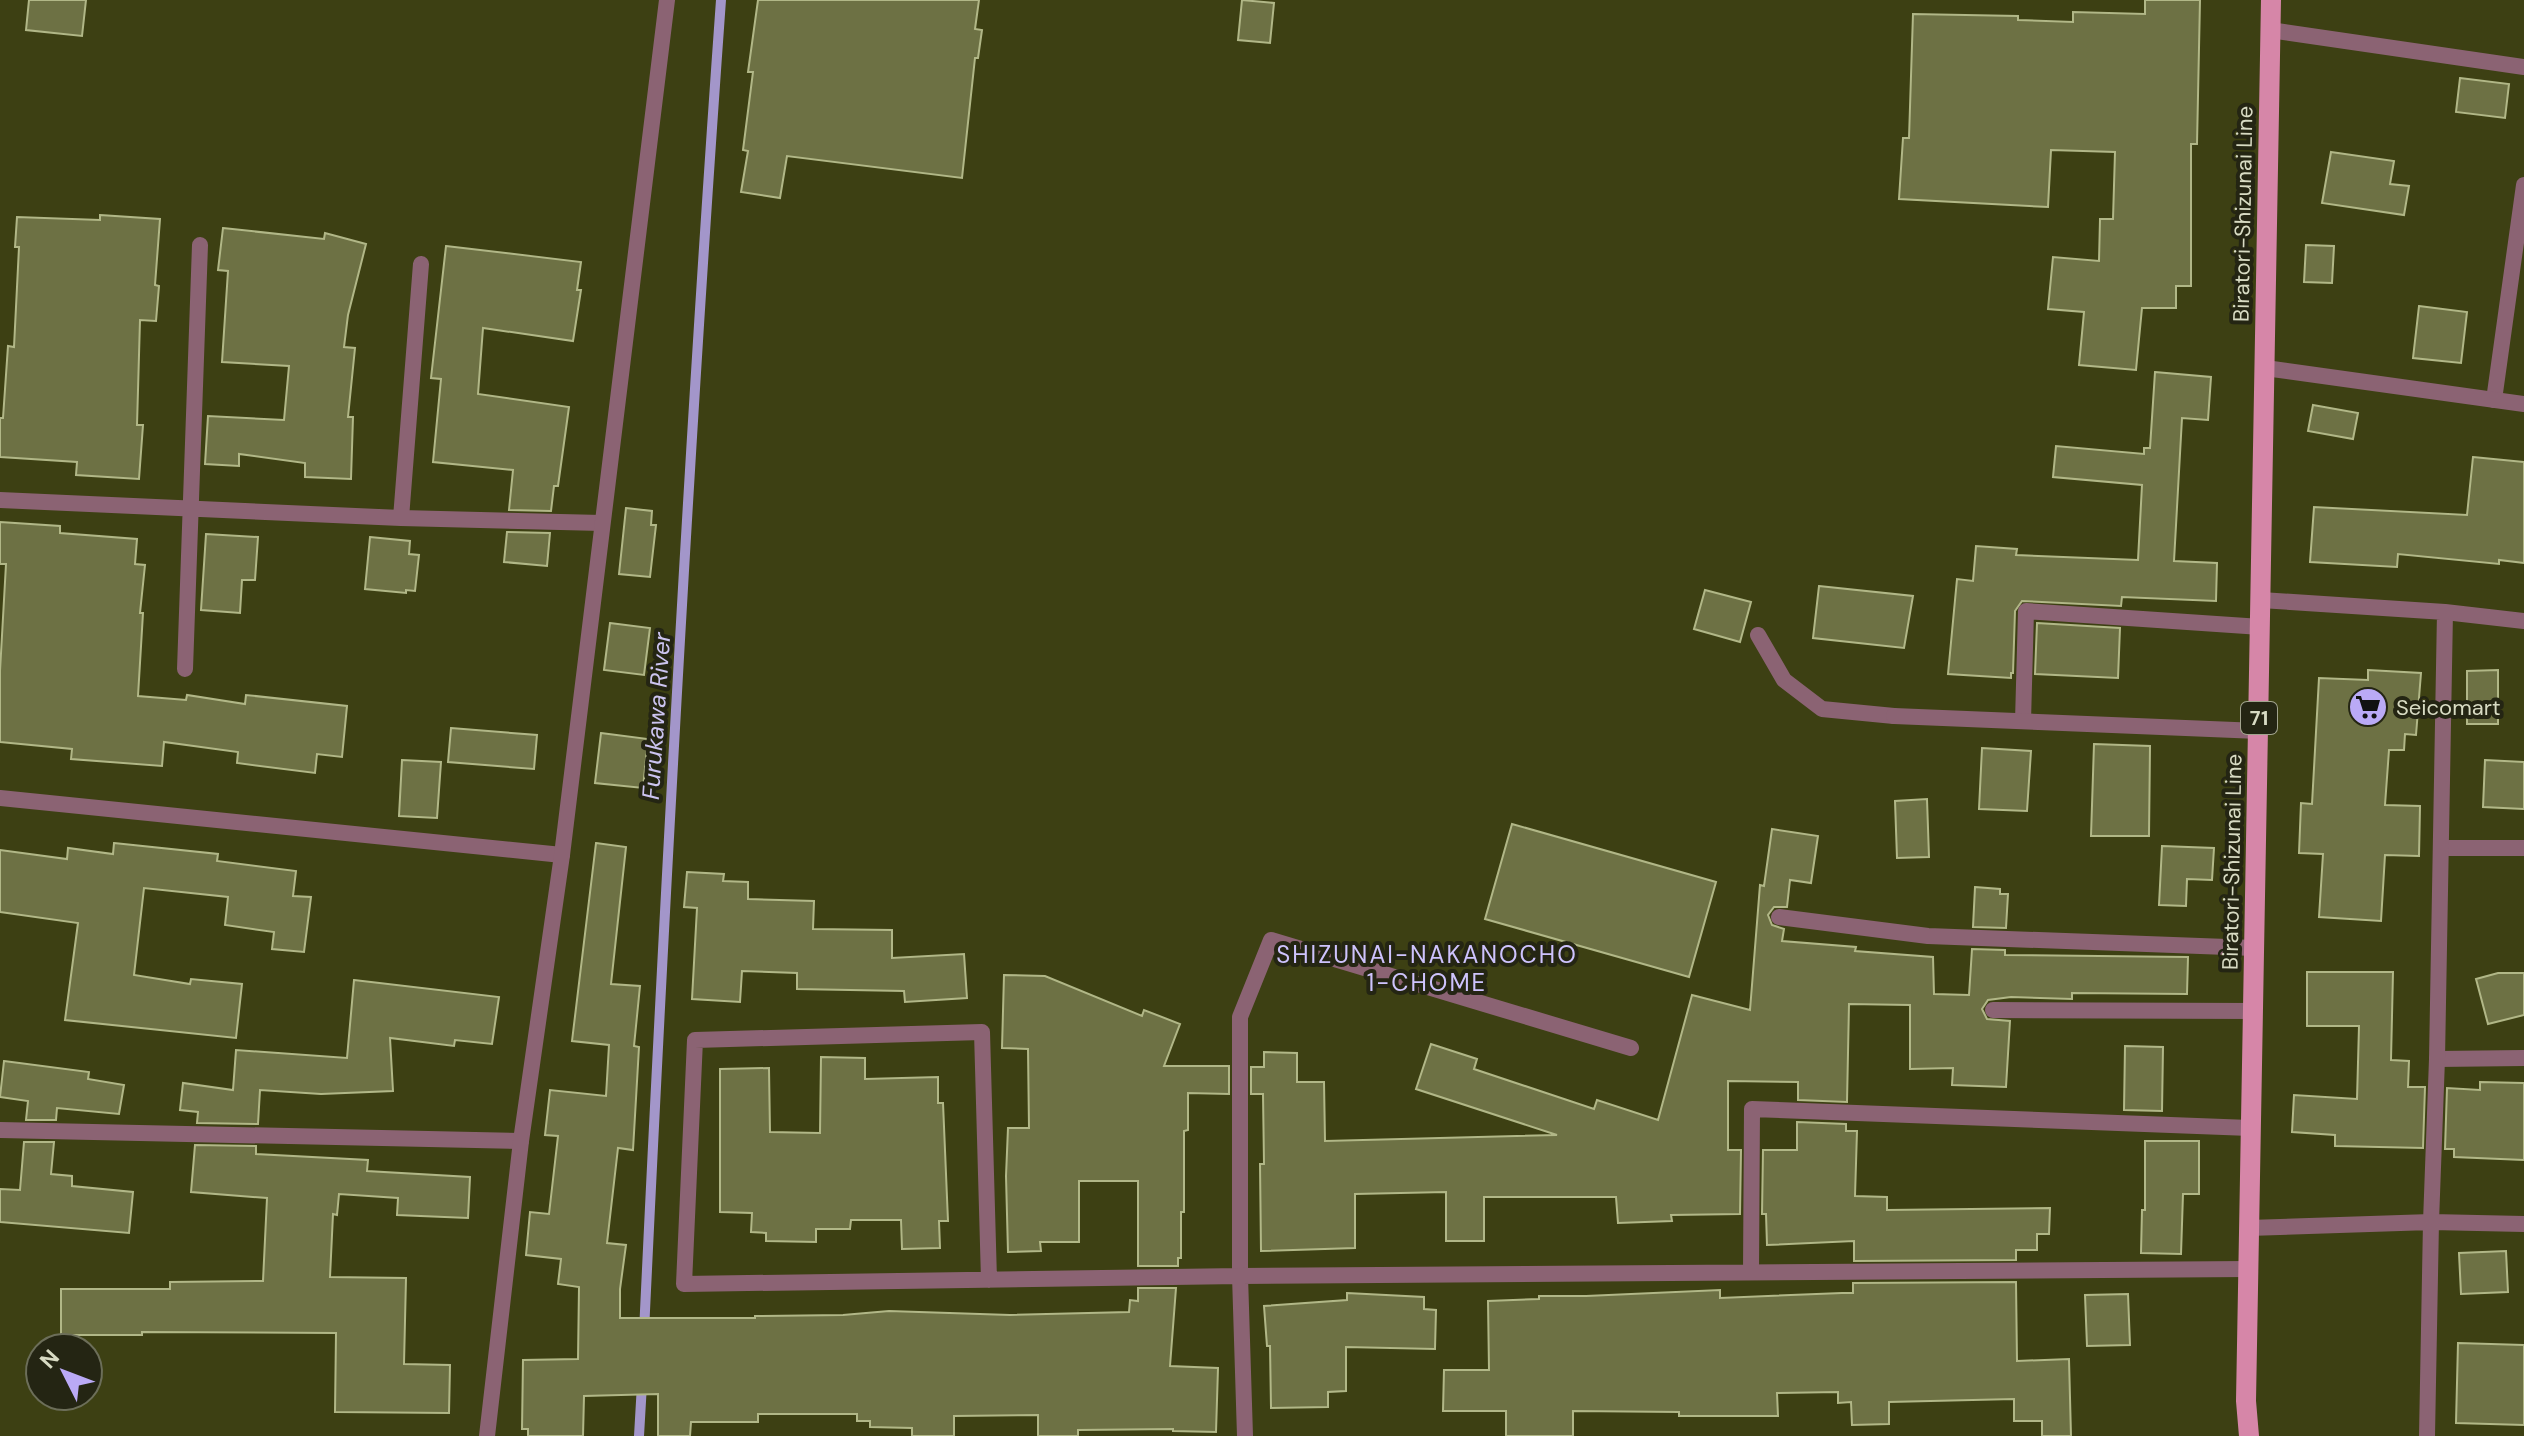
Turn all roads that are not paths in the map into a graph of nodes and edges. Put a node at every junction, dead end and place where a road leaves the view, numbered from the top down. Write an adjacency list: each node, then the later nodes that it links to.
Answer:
1 (667, 0): 14 (street)
2 (2271, 0): 3 (main road, Biratori-Shizunai Line / 71)
3 (2270, 30): 4 (street); 8 (main road, Biratori-Shizunai Line / 71)
4 (2524, 67)
5 (2524, 185): 9 (street)
6 (200, 245): 12 (street)
7 (421, 264): 13 (street)
8 (2265, 368): 9 (street); 15 (main road, Biratori-Shizunai Line / 71)
9 (2494, 400): 10 (street)
10 (2524, 404)
11 (0, 500): 12 (street)
12 (190, 510): 13 (street); 20 (street)
13 (401, 518): 14 (street)
14 (602, 523): 26 (street)
15 (2261, 600): 16 (street); 18 (main road, Biratori-Shizunai Line / 71)
16 (2445, 612): 17 (street); 24 (street)
17 (2524, 621)
18 (2261, 627): 21 (street); 22 (main road, Biratori-Shizunai Line / 71)
19 (1758, 635): 21 (street)
20 (185, 669)
21 (2023, 721): 22 (street)
22 (2259, 731): 28 (main road, Biratori-Shizunai Line / 71)
23 (0, 798): 26 (street)
24 (2441, 848): 25 (street); 33 (street)
25 (2524, 848)
26 (562, 855): 36 (street)
27 (1779, 917): 28 (street)
28 (2254, 948): 30 (main road, Biratori-Shizunai Line / 71)
29 (1993, 1010): 30 (street)
30 (2253, 1011): 34 (main road, Biratori-Shizunai Line / 71)
31 (1631, 1048): 42 (street)
32 (2524, 1058): 33 (street)
33 (2437, 1059): 37 (street)
34 (2250, 1128): 39 (main road, Biratori-Shizunai Line / 71); 41 (street)
35 (0, 1130): 36 (street)
36 (521, 1141): 44 (street)
37 (2431, 1222): 38 (street); 39 (street); 47 (street)
38 (2524, 1224)
39 (2248, 1228): 40 (main road, Biratori-Shizunai Line / 71)
40 (2248, 1269): 41 (street); 46 (main road, Biratori-Shizunai Line / 71)
41 (1751, 1271): 42 (street)
42 (1240, 1276): 43 (street); 45 (street)
43 (989, 1280): 43 (street)
44 (487, 1436)
45 (1245, 1436)
46 (2249, 1436)
47 (2427, 1436)

